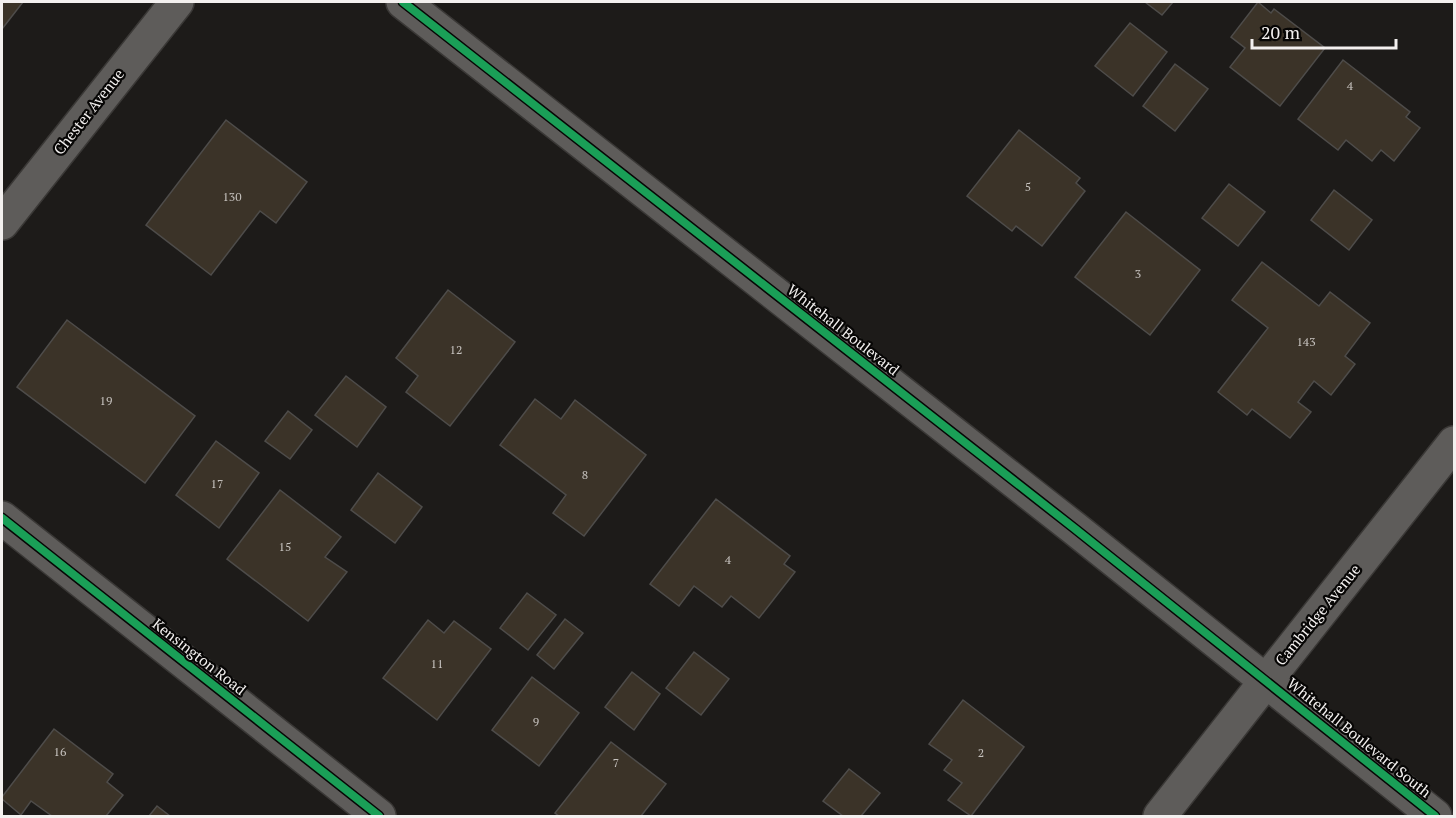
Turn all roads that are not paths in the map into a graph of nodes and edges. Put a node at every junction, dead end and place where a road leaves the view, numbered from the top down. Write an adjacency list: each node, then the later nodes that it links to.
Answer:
1 (177, 2): 3 (street, Chester Avenue)
2 (403, 2): 6 (street, Whitehall Boulevard)
3 (2, 223)
4 (1455, 443): 6 (street, Cambridge Avenue)
5 (2, 518): 7 (street, Kensington Road)
6 (1266, 681): 8 (street, Cambridge Avenue); 9 (street, Whitehall Boulevard South)
7 (379, 816)
8 (1160, 816)
9 (1435, 816)

